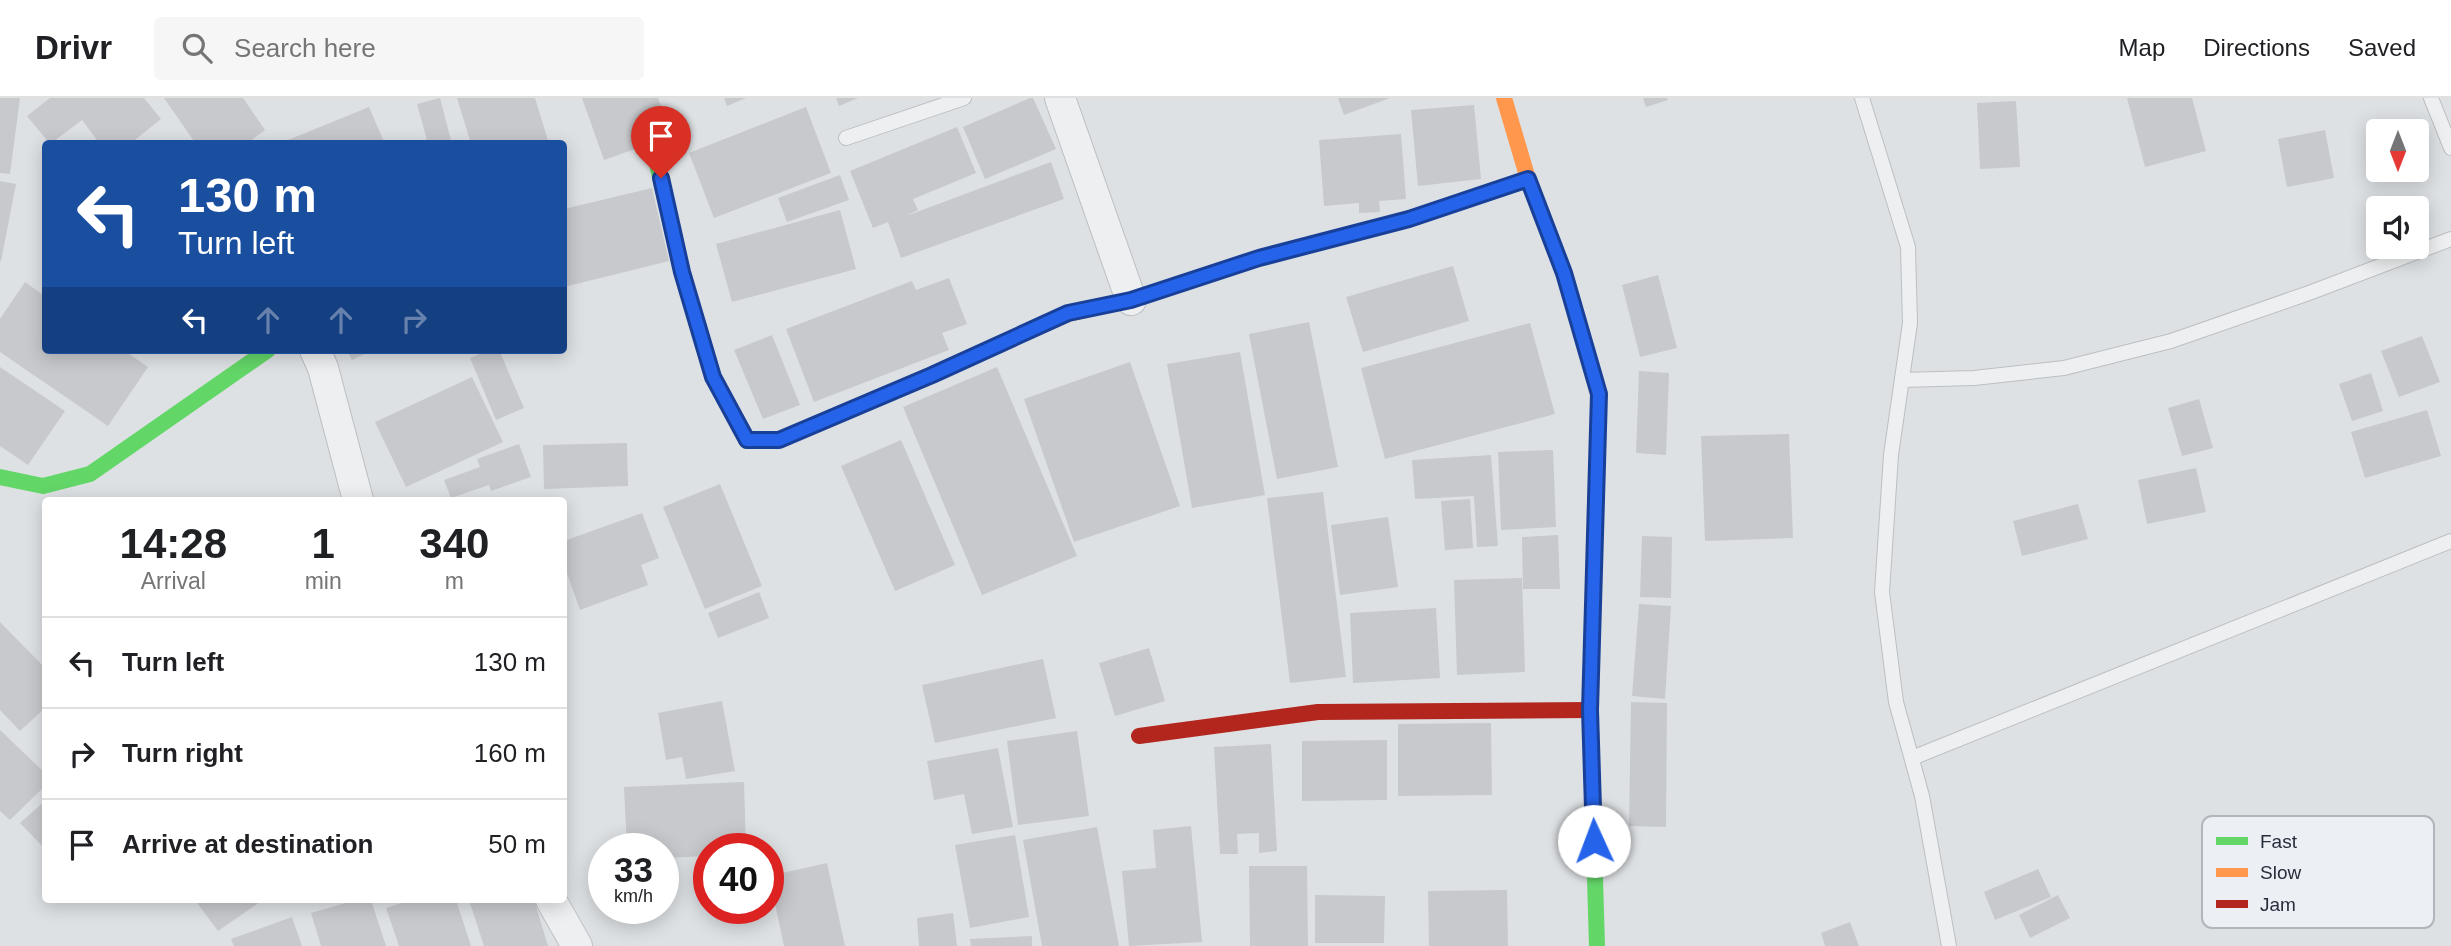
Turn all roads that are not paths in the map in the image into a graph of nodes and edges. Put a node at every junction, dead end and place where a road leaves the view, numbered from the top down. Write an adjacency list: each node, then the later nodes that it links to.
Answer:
1 (964, 98): 6 (lane)
2 (1060, 98): 11 (street)
3 (1504, 98): 9 (street)
4 (1863, 98): 14 (lane)
5 (2431, 98): 7 (lane)
6 (846, 138)
7 (2451, 148)
8 (655, 155): 11 (street)
9 (1528, 179): 11 (street); 18 (street)
10 (2451, 239): 14 (lane)
11 (1131, 300)
12 (263, 354): 15 (street)
13 (318, 354): 16 (street)
14 (1902, 380): 20 (lane)
15 (0, 477)
16 (357, 497)
17 (2451, 541): 20 (lane)
18 (1590, 710): 19 (street); 23 (street)
19 (1139, 736)
20 (1912, 758): 24 (lane)
21 (553, 903): 22 (street)
22 (577, 946)
23 (1597, 946)
24 (1949, 946)

